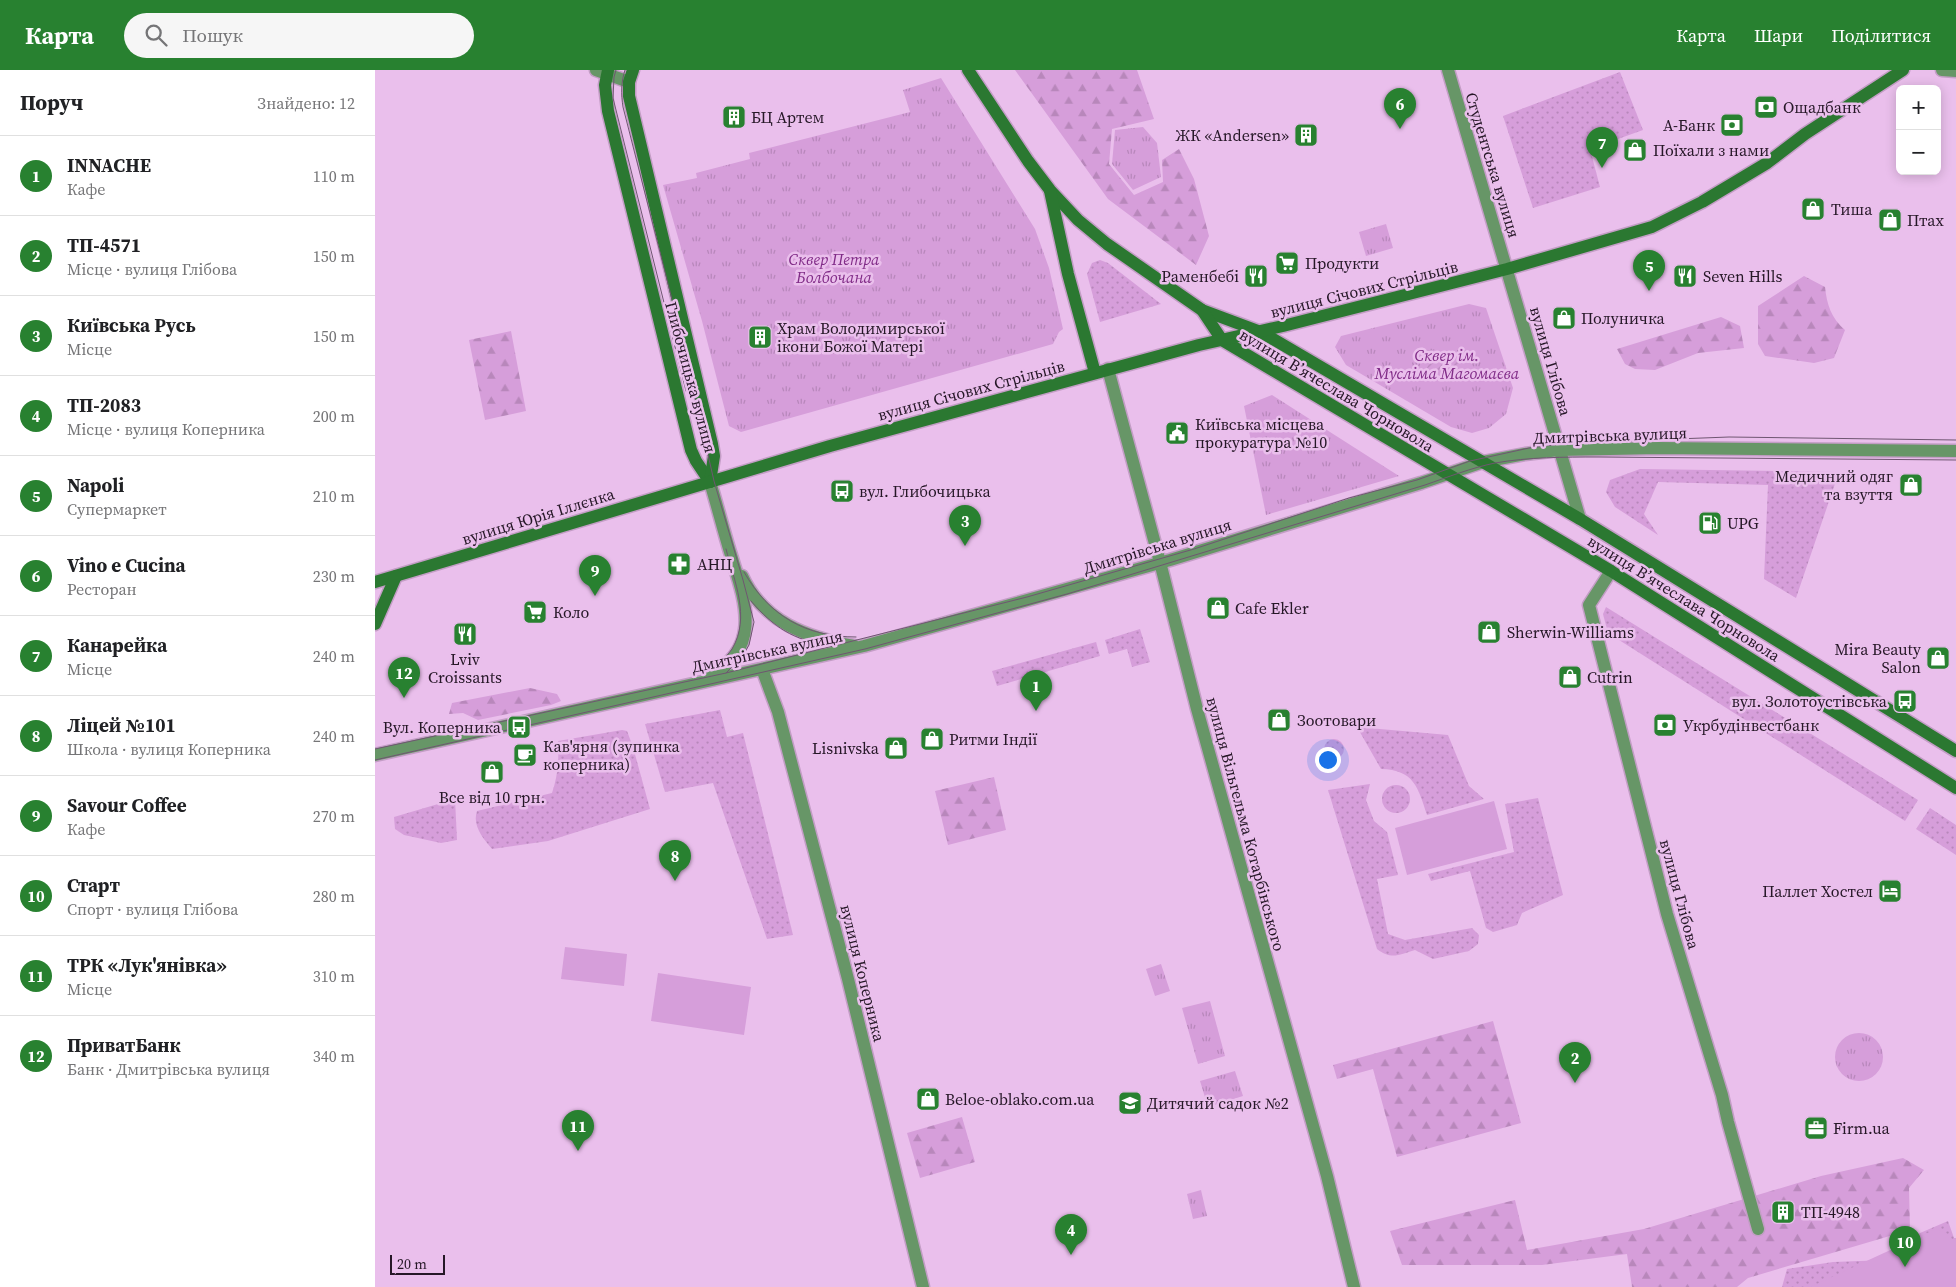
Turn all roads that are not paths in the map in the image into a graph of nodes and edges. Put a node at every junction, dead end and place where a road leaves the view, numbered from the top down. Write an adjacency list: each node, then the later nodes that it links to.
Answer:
1 (633, 70): 8 (main road, Глибочицька вулиця)
2 (968, 70): 9 (main road)
3 (1447, 70): 10 (street, Студентська вулиця)
4 (1903, 70): 10 (main road, вулиця Січових Стрільців)
5 (1941, 70): 6 (street)
6 (1956, 71)
7 (604, 72): 8 (street); 20 (main road, Глибочицька вулиця)
8 (629, 82): 20 (main road, Глибочицька вулиця)
9 (1050, 190): 11 (main road); 15 (main road)
10 (1507, 270): 12 (main road, вулиця Січових Стрільців); 16 (street, вулиця Глібова)
11 (1202, 310): 12 (main road, вулиця Вʼячеслава Чорновола); 13 (main road, вулиця Вʼячеслава Чорновола)
12 (1261, 332): 13 (main road, вулиця Січових Стрільців); 18 (main road, вулиця Вʼячеслава Чорновола)
13 (1222, 340): 14 (main road, вулиця Січових Стрільців); 19 (main road, вулиця Вʼячеслава Чорновола)
14 (1108, 369): 15 (main road, вулиця Січових Стрільців); 23 (street, вулиця Вільгельма Котарбінського)
15 (1095, 373): 20 (main road, вулиця Січових Стрільців)
16 (1559, 450): 17 (street, Дмитрівська вулиця); 18 (street, Дмитрівська вулиця); 21 (street, вулиця Глібова)
17 (1956, 451)
18 (1483, 462): 19 (street, Дмитрівська вулиця); 21 (main road, вулиця Вʼячеслава Чорновола)
19 (1445, 473): 23 (street, Дмитрівська вулиця); 24 (main road, вулиця Вʼячеслава Чорновола)
20 (711, 482): 22 (street); 25 (main road, вулиця Юрія Іллєнка)
21 (1580, 519): 31 (main road, вулиця Вʼячеслава Чорновола)
22 (731, 553): 28 (street); 30 (street)
23 (1160, 562): 28 (street, Дмитрівська вулиця); 36 (street, вулиця Вільгельма Котарбінського)
24 (1611, 571): 33 (main road, вулиця Вʼячеслава Чорновола); 34 (street, вулиця Глібова)
25 (395, 576): 26 (main road, вулиця Юрія Іллєнка); 27 (main road)
26 (375, 582)
27 (375, 624)
28 (863, 646): 29 (street, Дмитрівська вулиця)
29 (761, 669): 30 (street, Дмитрівська вулиця); 35 (street, вулиця Коперника)
30 (693, 684): 32 (street, Дмитрівська вулиця)
31 (1956, 752)
32 (375, 755)
33 (1956, 788)
34 (1758, 1229)
35 (923, 1287)
36 (1354, 1287)

